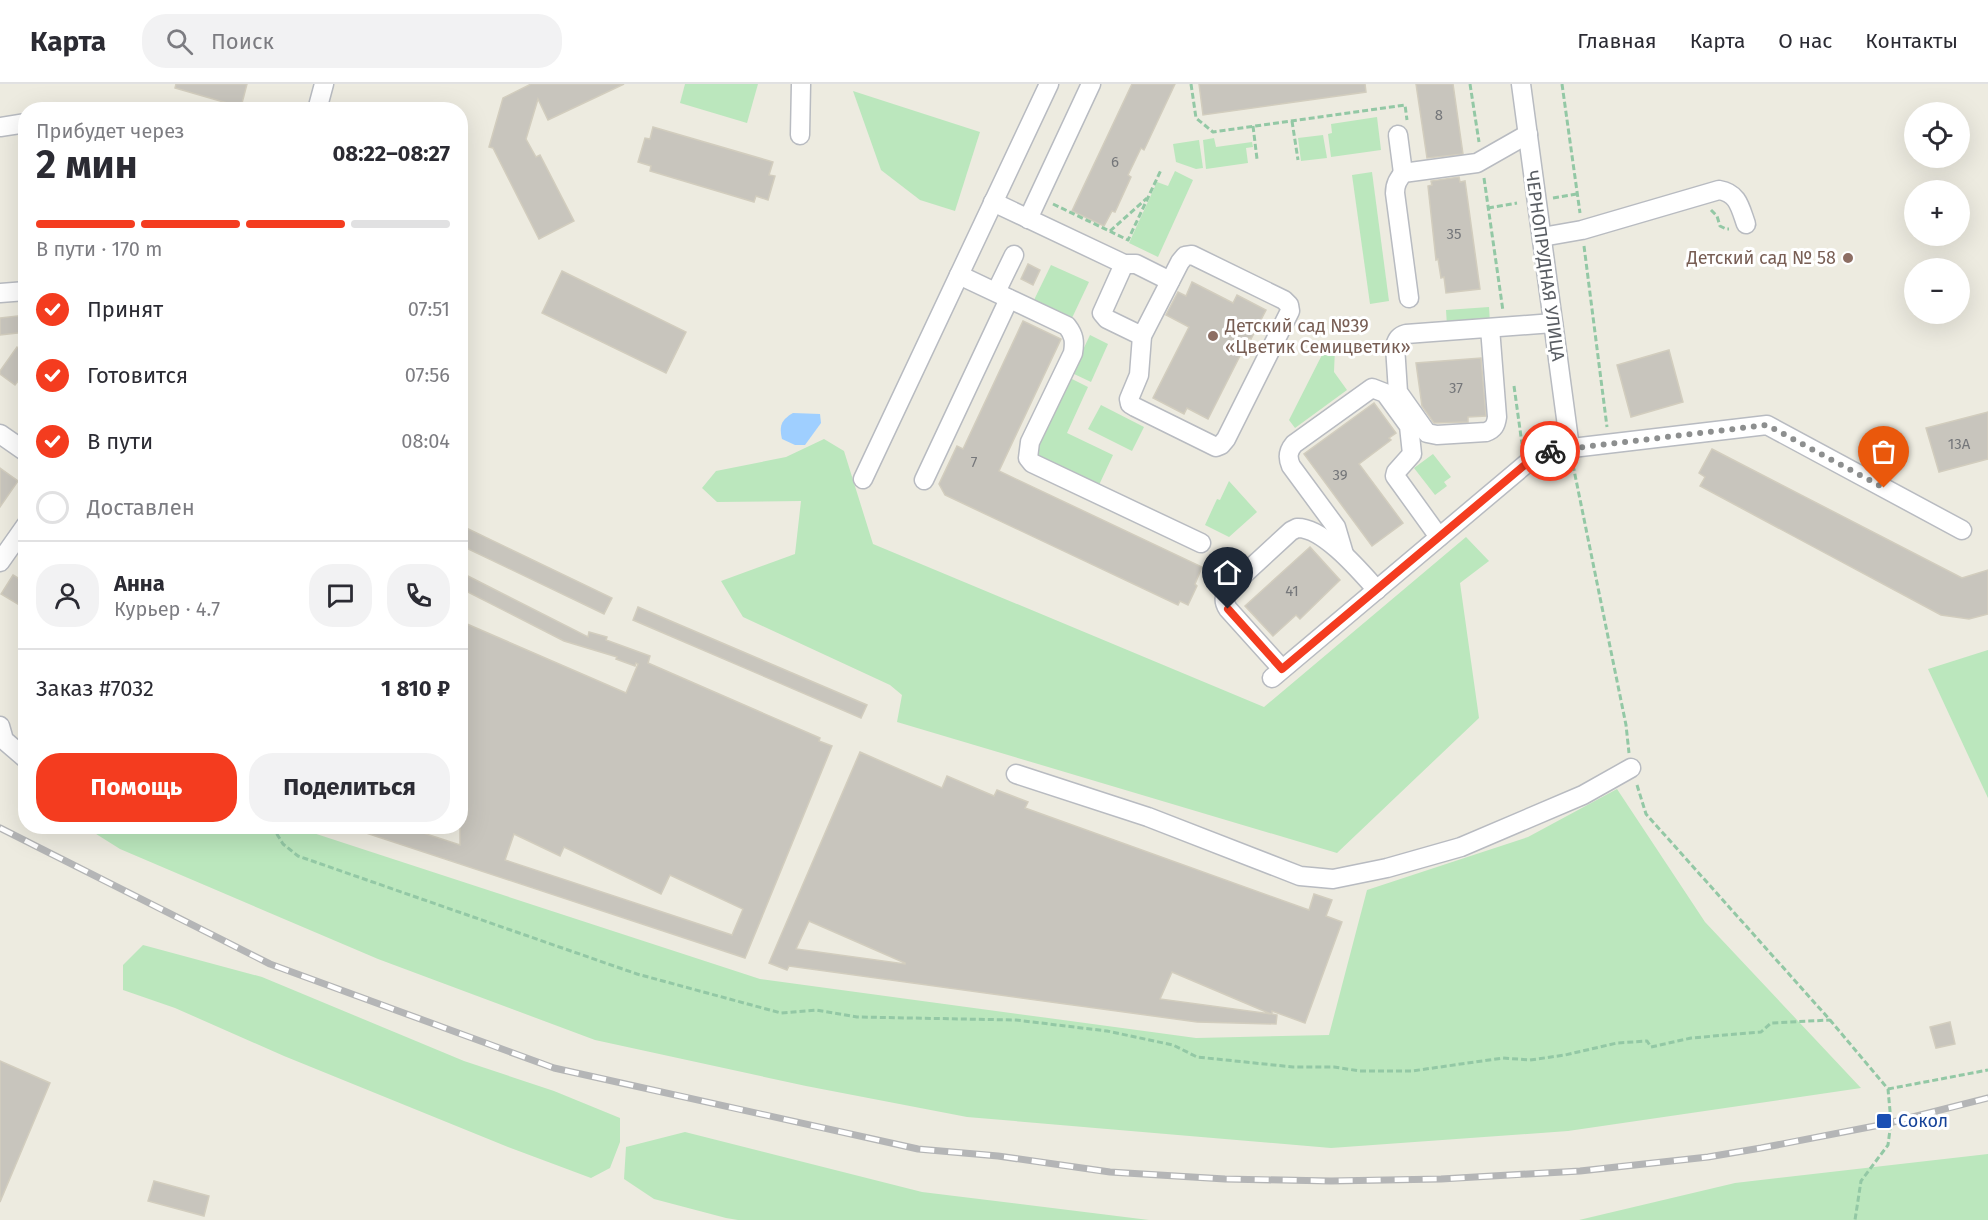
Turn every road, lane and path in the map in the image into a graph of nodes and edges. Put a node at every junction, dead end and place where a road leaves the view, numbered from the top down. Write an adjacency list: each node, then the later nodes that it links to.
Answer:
1 (324, 84): 9 (street)
2 (801, 84): 15 (street)
3 (1048, 84): 25 (street)
4 (1091, 84): 29 (street)
5 (1191, 84): 12 (path)
6 (1470, 84): 19 (path)
7 (1521, 84): 16 (street, ЧЕРНОПРУДНАЯ УЛИЦА)
8 (1562, 84): 22 (path)
9 (318, 102)
10 (1293, 121): 12 (path); 14 (path); 18 (path)
11 (18, 124): 13 (street)
12 (1253, 126): 17 (path)
13 (0, 127)
14 (1402, 129): 21 (street)
15 (800, 135)
16 (1528, 135): 19 (street); 33 (street, ЧЕРНОПРУДНАЯ УЛИЦА)
17 (1257, 159)
18 (1298, 160)
19 (1481, 160): 21 (street); 27 (path)
20 (1161, 170): 23 (path)
21 (1403, 173): 42 (street)
22 (1577, 194): 24 (path); 30 (path)
23 (1148, 197): 32 (path); 32 (path)
24 (1553, 198)
25 (993, 202): 29 (street); 37 (street)
26 (1517, 203): 27 (path)
27 (1488, 207): 44 (path)
28 (1071, 213): 32 (path)
29 (1028, 219): 36 (street)
30 (1581, 222)
31 (1746, 224): 33 (street)
32 (1110, 231)
33 (1542, 237): 43 (street, ЧЕРНОПРУДНАЯ УЛИЦА)
34 (1584, 243): 48 (path)
35 (1014, 255): 41 (street)
36 (1124, 264): 38 (street); 45 (street)
37 (959, 275): 41 (street); 52 (street)
38 (1170, 281): 45 (street); 45 (street)
39 (18, 292): 40 (street)
40 (0, 293)
41 (1003, 296): 53 (street); 57 (street)
42 (1410, 298)
43 (1553, 323): 44 (street); 50 (street, ЧЕРНОПРУДНАЯ УЛИЦА)
44 (1498, 327): 44 (street)
45 (1142, 336)
46 (1513, 384): 51 (path)
47 (0, 434): 49 (street)
48 (1609, 444): 50 (street); 54 (street)
49 (18, 446)
50 (1570, 448): 51 (street); 63 (path)
51 (1525, 465): 56 (street)
52 (863, 479)
53 (924, 480)
54 (1962, 530)
55 (18, 536): 59 (street)
56 (1439, 537): 58 (street); 60 (street)
57 (1201, 543)
58 (1344, 554): 60 (street); 60 (street)
59 (0, 562)
60 (1377, 590)
61 (0, 726): 62 (street)
62 (18, 752)
63 (1631, 768): 64 (street); 66 (path)
64 (1016, 774)
65 (277, 834): 66 (path)
66 (1830, 1020): 68 (path)
67 (1988, 1070): 68 (path)
68 (1888, 1089): 69 (path)
69 (1855, 1220)

